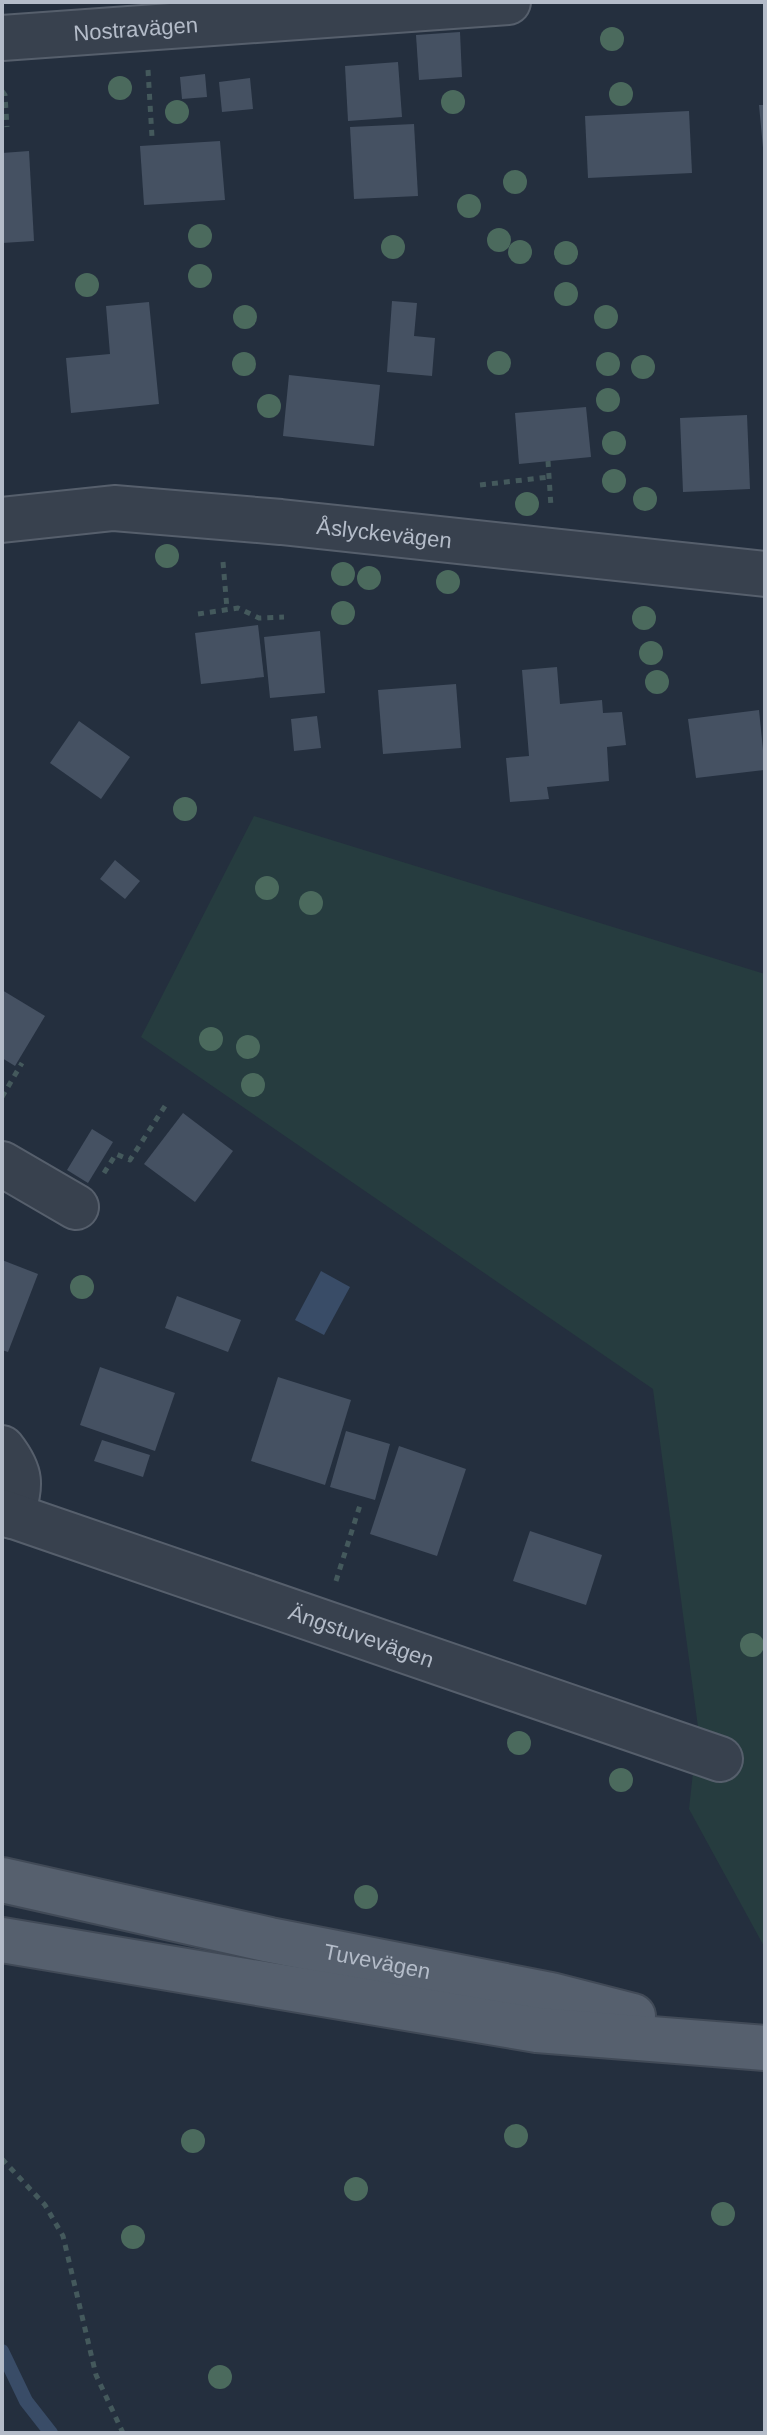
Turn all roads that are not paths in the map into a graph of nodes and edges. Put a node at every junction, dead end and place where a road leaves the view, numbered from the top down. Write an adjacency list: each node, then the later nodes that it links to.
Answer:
1 (508, 2): 2 (street, Nostravägen)
2 (2, 38)
3 (2, 520): 4 (street, Åslyckevägen)
4 (765, 574)
5 (2, 1164): 6 (street)
6 (76, 1207)
7 (2, 1448): 8 (street)
8 (7, 1514): 9 (street, Ängstuvevägen)
9 (720, 1759)
10 (2, 1880): 12 (main road, Tuvevägen)
11 (2, 1940): 12 (main road, Tuvevägen)
12 (758, 2047)

